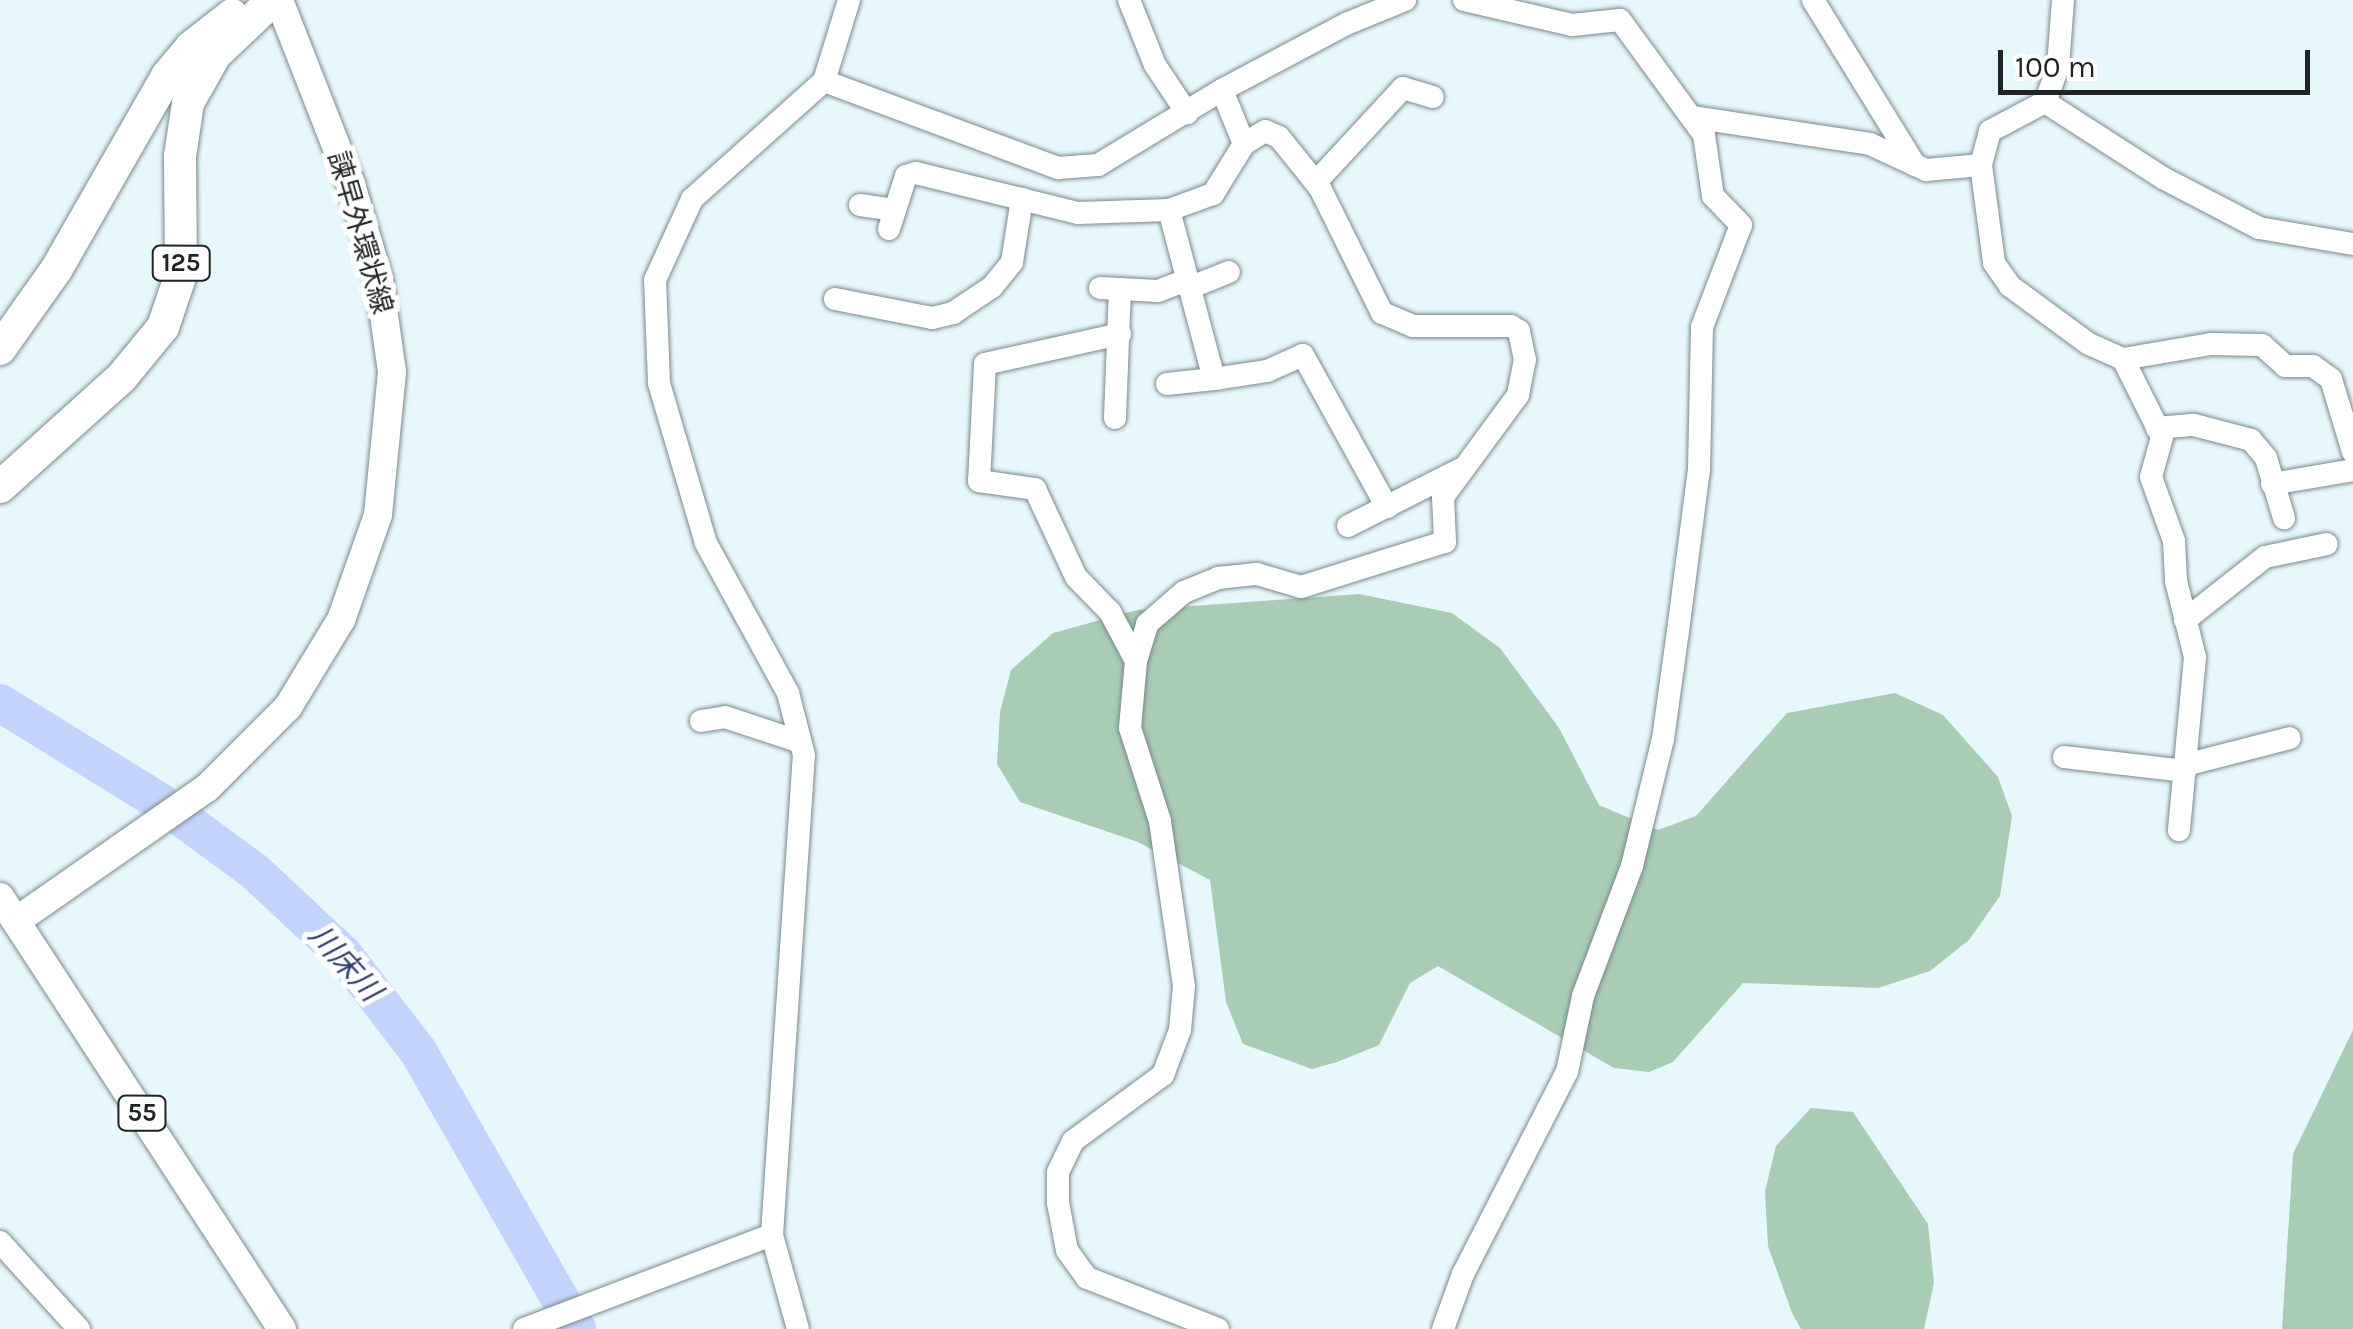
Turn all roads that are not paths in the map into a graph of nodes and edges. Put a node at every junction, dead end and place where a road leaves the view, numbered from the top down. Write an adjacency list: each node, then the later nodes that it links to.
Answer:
1 (273, 0): 27 (highway); 37 (highway, 125); 51 (main road, 諫早外環状線)
2 (849, 0): 9 (street)
3 (1129, 0): 13 (street)
4 (1464, 0): 8 (street)
5 (1813, 0): 16 (street)
6 (2062, 0): 12 (street)
7 (1390, 3): 10 (street)
8 (1626, 10): 14 (street)
9 (824, 81): 13 (street); 46 (street)
10 (1222, 90): 13 (street); 15 (street)
11 (1434, 97): 18 (street)
12 (2045, 102): 17 (street); 22 (street)
13 (1187, 113)
14 (1692, 117): 16 (street); 59 (street)
15 (1244, 144): 18 (street); 21 (street)
16 (1916, 165): 17 (street)
17 (1982, 165): 28 (street)
18 (1316, 182): 34 (street)
19 (1022, 199): 20 (street); 21 (street); 25 (street)
20 (860, 205)
21 (1169, 210): 24 (street)
22 (2353, 244)
23 (1230, 272): 24 (street)
24 (1188, 284): 26 (street); 29 (street)
25 (835, 299)
26 (1120, 334): 31 (street); 43 (street)
27 (0, 349)
28 (2123, 359): 32 (street); 33 (street)
29 (1214, 379): 30 (street); 38 (street)
30 (1167, 384)
31 (1115, 418)
32 (2158, 428): 36 (street); 42 (street)
33 (2353, 452)
34 (1464, 468): 38 (street); 43 (street)
35 (2353, 470): 36 (street)
36 (2272, 484): 39 (street)
37 (0, 487)
38 (1387, 507): 40 (street)
39 (2284, 518)
40 (1348, 526)
41 (2328, 544): 42 (street)
42 (2186, 620): 48 (street)
43 (1136, 661): 58 (street)
44 (700, 722): 46 (street)
45 (2290, 738): 48 (street)
46 (800, 742): 52 (street)
47 (2064, 757): 48 (street)
48 (2185, 768): 49 (street)
49 (2179, 830)
50 (0, 897): 51 (main road, 55)
51 (16, 921): 56 (main road, 55)
52 (772, 1235): 54 (street); 57 (street)
53 (0, 1242): 55 (street)
54 (537, 1326)
55 (79, 1329)
56 (282, 1329)
57 (798, 1329)
58 (1218, 1329)
59 (1443, 1329)

